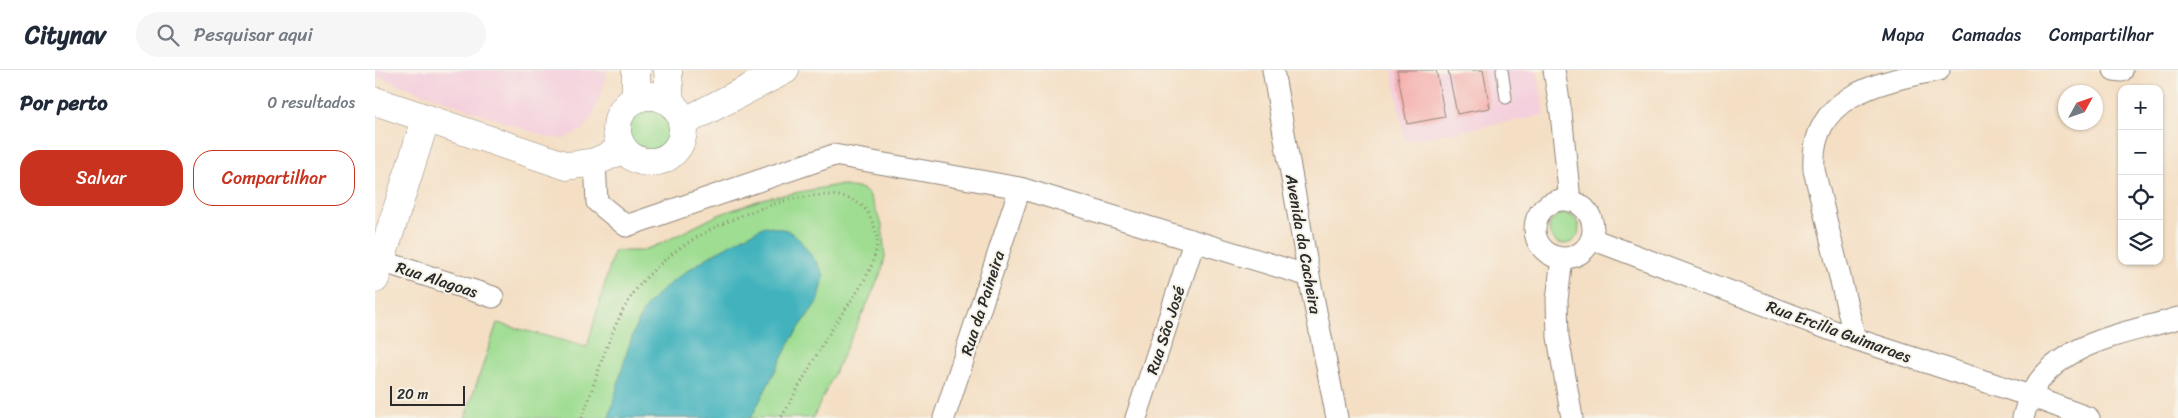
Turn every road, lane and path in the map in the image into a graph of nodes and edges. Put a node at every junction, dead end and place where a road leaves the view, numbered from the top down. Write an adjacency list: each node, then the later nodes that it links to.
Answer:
1 (636, 70): 9 (street)
2 (668, 70): 11 (street)
3 (785, 70): 11 (street)
4 (1273, 70): 21 (street, Avenida da Cacheira)
5 (1502, 70): 8 (lane)
6 (1553, 70): 16 (street)
7 (1939, 70): 24 (street)
8 (1506, 98)
9 (637, 99): 11 (street); 13 (street)
10 (375, 101): 12 (street)
11 (676, 113): 13 (street)
12 (426, 118): 14 (street); 20 (street)
13 (624, 149): 14 (street)
14 (595, 162): 15 (street)
15 (1020, 188): 18 (street); 28 (street, Rua da Paineira)
16 (1570, 201): 17 (street); 19 (street)
17 (1592, 239): 19 (street); 24 (street, Rua Ercilia Guimaraes)
18 (1194, 242): 21 (street); 29 (street, Rua São José)
19 (1562, 258): 31 (street)
20 (378, 270): 22 (street, Rua Alagoas)
21 (1309, 276): 30 (street, Avenida da Cacheira)
22 (493, 298)
23 (2178, 318): 25 (street)
24 (1855, 339): 25 (street, Rua Ercilia Guimaraes)
25 (2030, 396): 32 (street); 33 (street, Rua Ercilia Guimaraes)
26 (582, 418): 27 (path)
27 (781, 418)
28 (944, 418)
29 (1136, 418)
30 (1337, 418)
31 (1572, 418)
32 (2023, 418)
33 (2089, 418)

